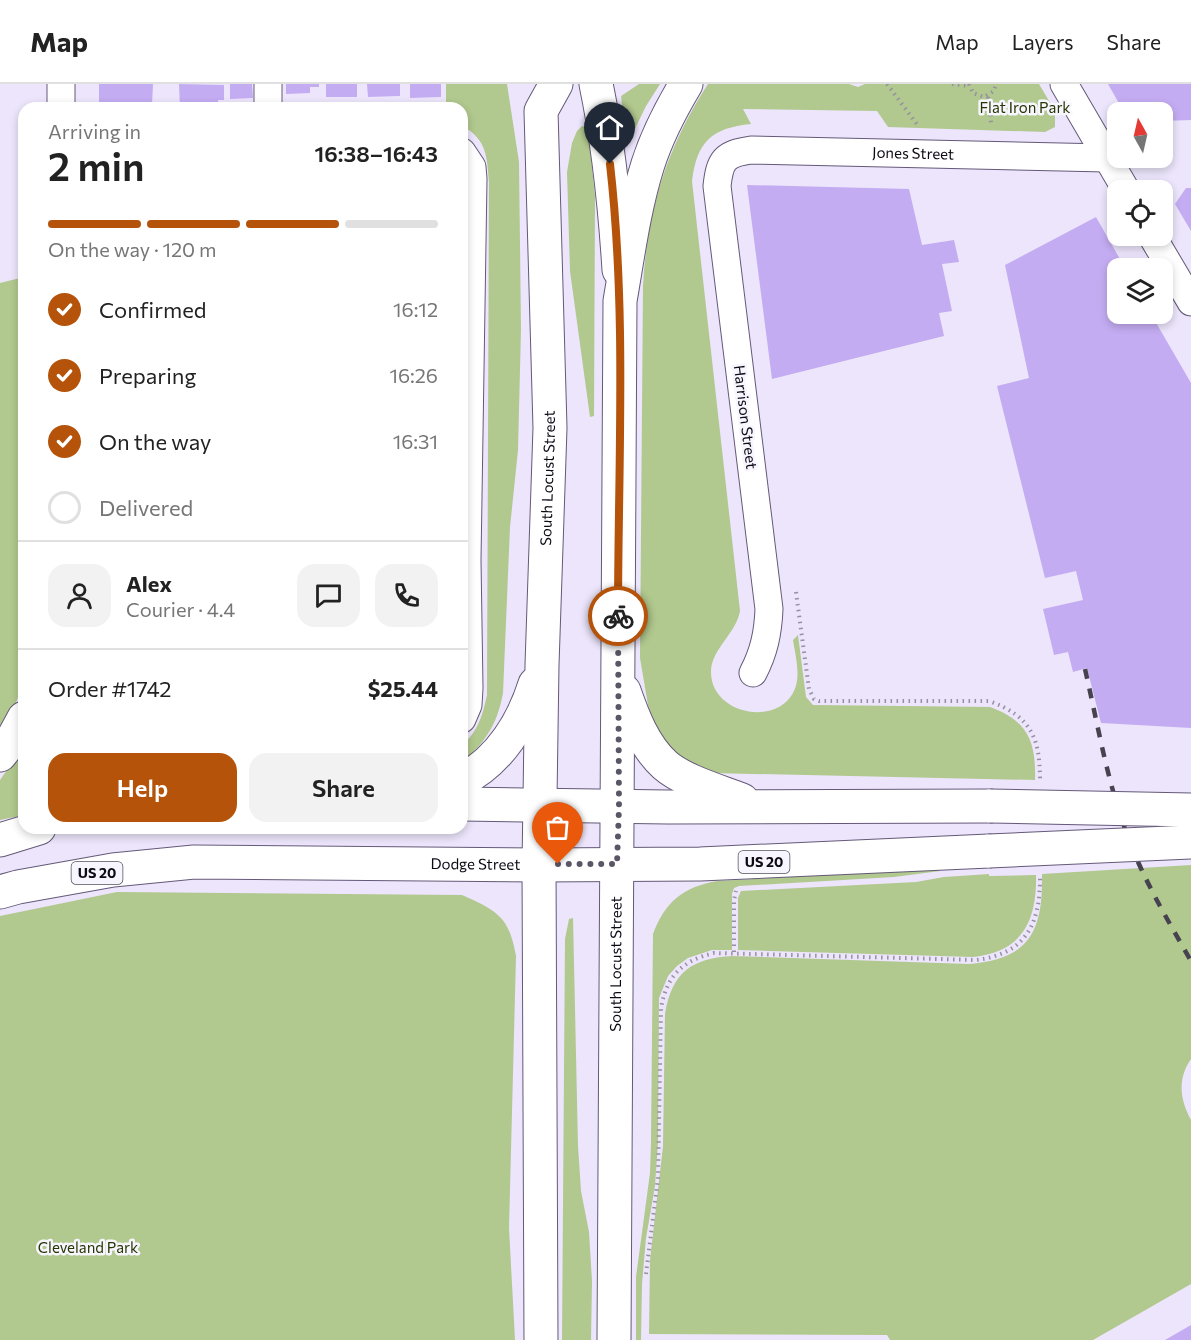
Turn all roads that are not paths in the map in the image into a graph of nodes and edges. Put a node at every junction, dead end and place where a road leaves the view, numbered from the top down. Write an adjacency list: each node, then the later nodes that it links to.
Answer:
1 (61, 84): 7 (street)
2 (268, 84): 8 (street)
3 (596, 84): 14 (main road, South Locust Street)
4 (686, 84): 14 (main road)
5 (1064, 84): 9 (street)
6 (544, 93): 18 (main road, South Locust Street)
7 (61, 102)
8 (268, 102)
9 (1106, 158): 11 (street, Jones Street); 12 (street)
10 (468, 160): 16 (street)
11 (723, 160): 19 (street, Harrison Street)
12 (1120, 180)
13 (1158, 246): 15 (street)
14 (620, 301): 20 (main road, South Locust Street)
15 (1191, 302)
16 (468, 496)
17 (468, 624): 21 (street)
18 (542, 665): 24 (main road); 26 (main road, South Locust Street)
19 (753, 673)
20 (618, 674): 27 (main road); 28 (main road, South Locust Street)
21 (468, 705)
22 (18, 729): 23 (main road)
23 (0, 755)
24 (468, 776)
25 (468, 804): 26 (main road)
26 (540, 805): 28 (main road); 34 (main road, South Locust Street)
27 (755, 805): 28 (main road); 29 (main road, bridge)
28 (619, 807): 33 (main road, South Locust Street)
29 (1191, 810)
30 (20, 834): 31 (main road)
31 (0, 840)
32 (1191, 842): 33 (main road, Dodge Street / US 20, bridge)
33 (617, 864): 34 (main road, Dodge Street / US 20); 37 (main road, South Locust Street)
34 (539, 865): 35 (main road, Dodge Street / US 20); 36 (main road, South Locust Street)
35 (0, 892)
36 (541, 1340)
37 (615, 1340)

